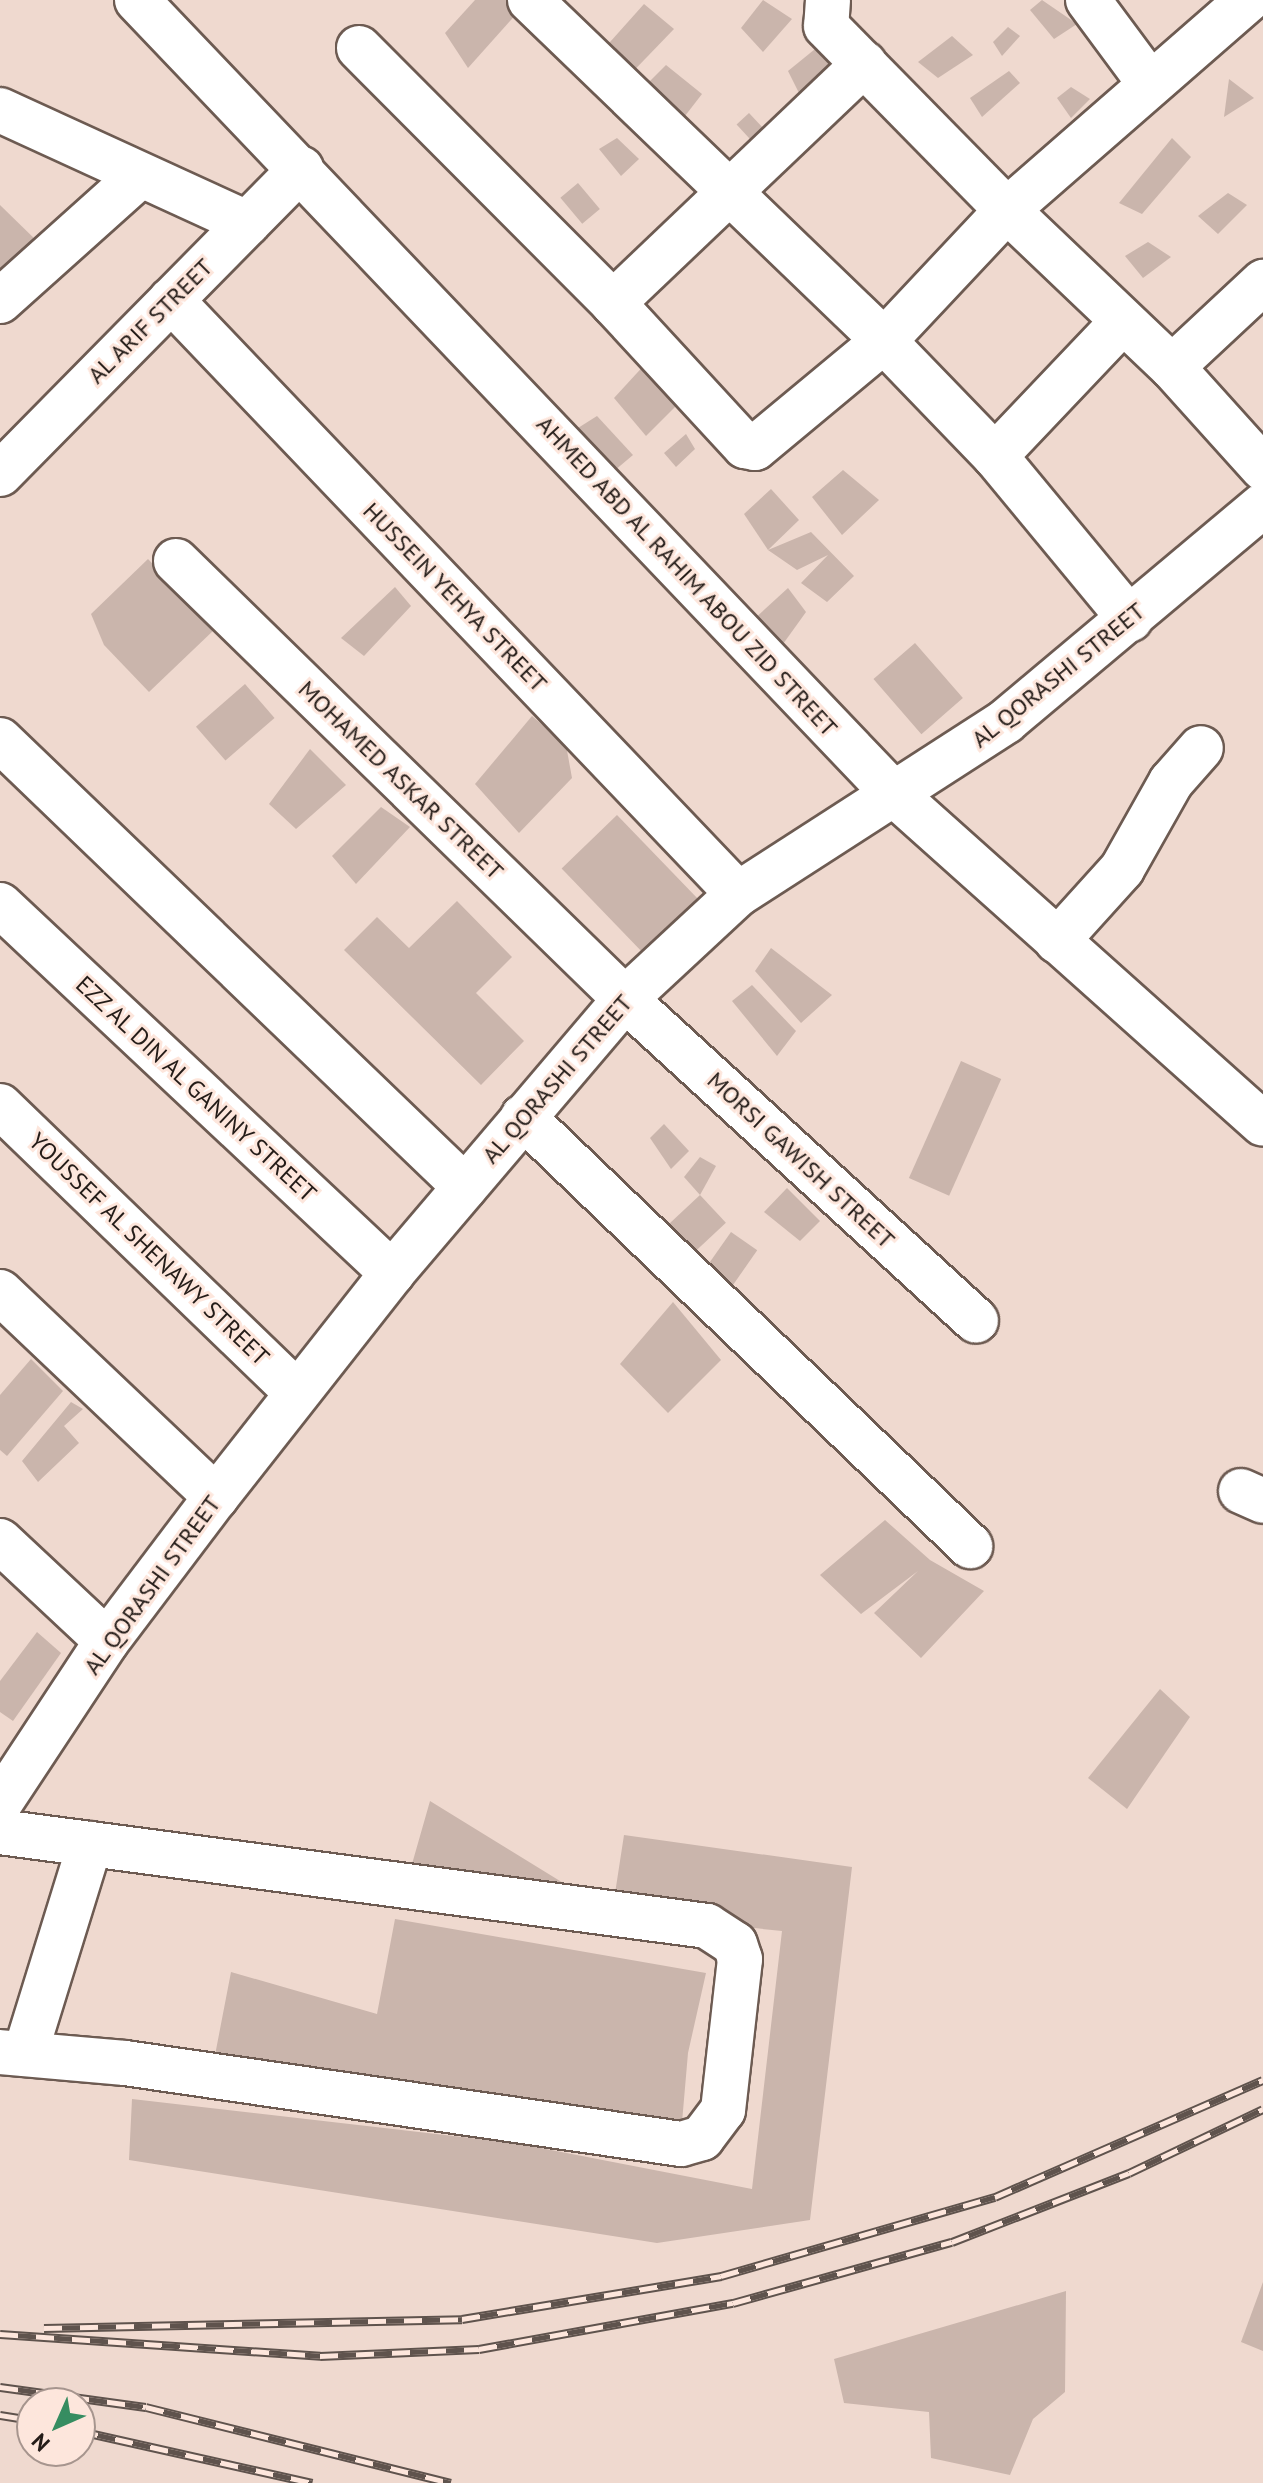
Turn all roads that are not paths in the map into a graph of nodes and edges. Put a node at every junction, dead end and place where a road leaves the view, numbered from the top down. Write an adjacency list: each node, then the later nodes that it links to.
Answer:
1 (137, 0): 10 (street, AHMED ABD AL RAHIM ABOU ZID STREET)
2 (530, 0): 12 (street)
3 (828, 0): 7 (street)
4 (1248, 0): 8 (street)
5 (1106, 7): 8 (street)
6 (359, 48): 18 (street)
7 (864, 64): 12 (street); 13 (street)
8 (1148, 81): 13 (street)
9 (0, 110): 11 (street)
10 (301, 169): 14 (street, AL ARIF STREET); 30 (street, AHMED ABD AL RAHIM ABOU ZID STREET)
11 (137, 178): 14 (street); 17 (street)
12 (727, 190): 18 (street); 20 (street)
13 (1007, 210): 19 (street); 20 (street)
14 (247, 223): 16 (street, AL ARIF STREET)
15 (1263, 282): 21 (street)
16 (171, 300): 24 (street, AL ARIF STREET); 31 (street, HUSSEIN YEHYA STREET)
17 (0, 301)
18 (613, 303): 20 (street)
19 (1122, 322): 21 (street); 22 (street)
20 (884, 341): 22 (street)
21 (1172, 367): 23 (street)
22 (995, 456): 27 (street)
23 (1263, 468)
24 (0, 474)
25 (1263, 505): 27 (street, AL QORASHI STREET)
26 (176, 561): 34 (street, MOHAMED ASKAR STREET)
27 (1130, 619): 30 (street, AL QORASHI STREET)
28 (0, 740): 38 (street)
29 (1201, 748): 33 (street)
30 (893, 793): 31 (street, AL QORASHI STREET); 33 (street, AHMED ABD AL RAHIM ABOU ZID STREET)
31 (738, 894): 34 (street, AL QORASHI STREET)
32 (0, 905): 39 (street, EZZ AL DIN AL GANINY STREET)
33 (1057, 941): 37 (street, AHMED ABD AL RAHIM ABOU ZID STREET)
34 (625, 999): 36 (street, AL QORASHI STREET); 41 (street, MORSI GAWISH STREET)
35 (0, 1106): 42 (street, YOUSSEF AL SHENAWY STREET)
36 (523, 1117): 38 (street, AL QORASHI STREET); 45 (street)
37 (1263, 1124)
38 (465, 1187): 39 (street, AL QORASHI STREET)
39 (392, 1273): 42 (street, AL QORASHI STREET)
40 (0, 1292): 43 (street)
41 (976, 1321)
42 (297, 1393): 43 (street, AL QORASHI STREET)
43 (216, 1497): 46 (street, AL QORASHI STREET)
44 (0, 1541): 46 (street)
45 (970, 1546)
46 (107, 1641): 47 (street, AL QORASHI STREET)
47 (1, 1806): 48 (street)
48 (90, 1844): 49 (street); 49 (street)
49 (13, 2053)

